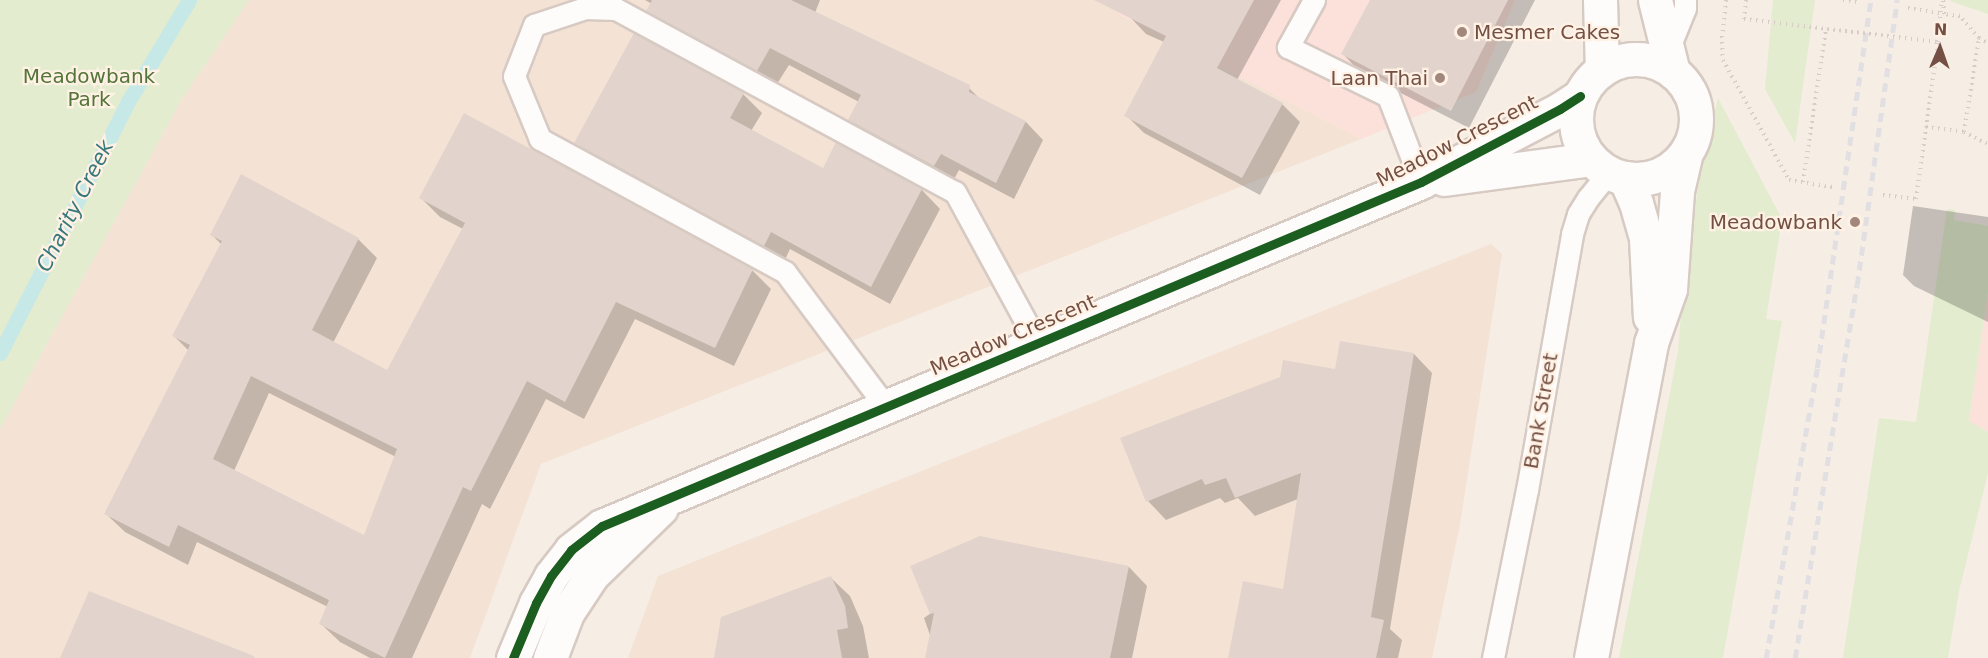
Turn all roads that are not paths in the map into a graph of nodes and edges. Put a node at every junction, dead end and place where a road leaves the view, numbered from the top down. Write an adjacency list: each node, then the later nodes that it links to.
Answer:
1 (1314, 0): 10 (lane)
2 (1600, 0): 6 (street)
3 (1655, 0): 5 (street)
4 (1685, 0): 5 (lane)
5 (1670, 63): 6 (street); 8 (street)
6 (1602, 70): 7 (street)
7 (1580, 96): 9 (street); 10 (street, Meadow Crescent)
8 (1686, 152): 9 (street); 11 (street)
9 (1608, 170): 10 (street, Meadow Crescent); 11 (street); 17 (lane, Bank Street)
10 (1421, 182): 12 (street, Meadow Crescent)
11 (1651, 342): 18 (street)
12 (1038, 344): 13 (street, Meadow Crescent); 13 (lane)
13 (886, 407): 14 (street, Meadow Crescent)
14 (678, 492): 15 (street, Meadow Crescent); 16 (street, Meadow Crescent)
15 (513, 658)
16 (550, 658)
17 (1493, 658)
18 (1591, 658)

